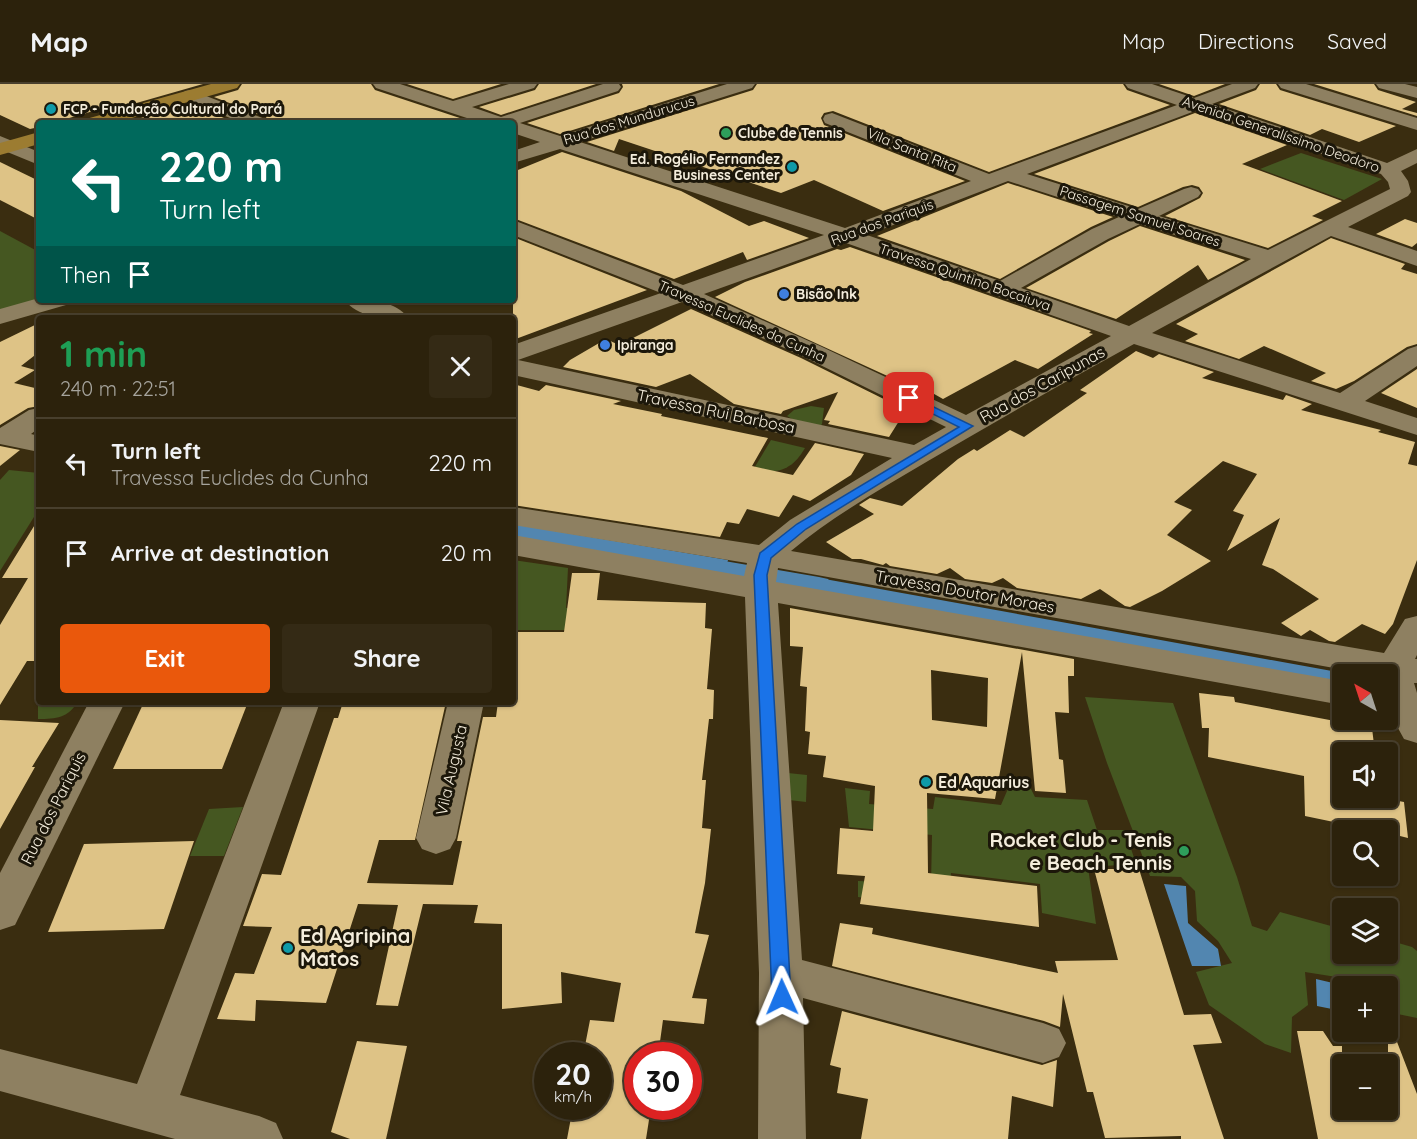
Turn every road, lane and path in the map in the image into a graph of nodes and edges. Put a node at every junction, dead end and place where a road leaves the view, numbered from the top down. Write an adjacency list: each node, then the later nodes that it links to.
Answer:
1 (231, 84): 11 (main road)
2 (382, 84): 13 (street)
3 (528, 84): 13 (street)
4 (746, 84): 22 (street, Rua dos Mundurucus)
5 (1134, 84): 12 (street, Avenida Generalíssimo Deodoro)
6 (1249, 84): 12 (street, Rua dos Pariquis)
7 (1287, 84): 19 (street)
8 (1385, 84): 10 (street)
9 (612, 87): 18 (street)
10 (1417, 93)
11 (191, 95): 15 (main road); 16 (street)
12 (1193, 104): 27 (street, Avenida Generalíssimo Deodoro); 28 (street, Rua dos Pariquis)
13 (453, 107): 17 (street)
14 (832, 119): 28 (street, Vila Santa Rita)
15 (104, 120)
16 (251, 120)
17 (492, 120)
18 (510, 120)
19 (1417, 124)
20 (516, 128): 22 (street, Travessa Quintino Bocaiuva)
21 (36, 139): 23 (main road)
22 (560, 142): 25 (street, Rua dos Mundurucus); 34 (street, Travessa Quintino Bocaiuva)
23 (3, 146): 26 (street)
24 (1417, 155): 27 (street)
25 (516, 156)
26 (36, 158)
27 (1388, 170): 30 (street, Avenida Generalíssimo Deodoro)
28 (1000, 179): 31 (street, Passagem Samuel Soares); 34 (street, Rua dos Pariquis)
29 (1191, 193): 31 (street)
30 (1409, 194): 33 (street, Rua dos Caripunas)
31 (1138, 215): 35 (street, Passagem Samuel Soares); 37 (street)
32 (516, 228): 38 (street, Travessa Euclides da Cunha)
33 (1330, 228): 35 (street, Rua dos Caripunas); 36 (street)
34 (846, 235): 37 (street, Travessa Quintino Bocaiuva); 38 (street, Rua dos Pariquis)
35 (1270, 258): 43 (street, Rua dos Caripunas)
36 (1417, 259)
37 (1000, 290): 43 (street, Travessa Quintino Bocaiuva)
38 (682, 293): 44 (street, Rua dos Pariquis); 49 (street, Travessa Euclides da Cunha)
39 (47, 303): 42 (street)
40 (364, 303): 41 (street)
41 (390, 315)
42 (0, 317)
43 (1132, 335): 47 (street, Travessa Quintino Bocaiuva); 49 (street, Rua dos Caripunas)
44 (516, 353)
45 (1417, 354): 47 (street)
46 (516, 368): 53 (street, Travessa Rui Barbosa)
47 (1344, 403): 50 (street, Travessa Quintino Bocaiuva)
48 (36, 418): 51 (street)
49 (967, 426): 53 (street, Rua dos Caripunas)
50 (1417, 427)
51 (4, 437): 52 (street)
52 (36, 443)
53 (920, 455): 56 (street, Rua dos Caripunas)
54 (516, 517): 56 (street, Travessa Doutor Moraes)
55 (516, 545): 56 (street, Travessa Doutor Moraes)
56 (763, 573): 58 (street, Travessa Doutor Moraes); 59 (street, Travessa Doutor Moraes); 66 (street)
57 (1417, 627): 58 (street)
58 (1405, 669): 63 (street)
59 (1332, 691)
60 (105, 705): 65 (street, Rua dos Pariquis)
61 (301, 705): 69 (street)
62 (465, 705): 64 (street, Vila Augusta)
63 (1406, 711)
64 (436, 838)
65 (0, 913)
66 (782, 973): 67 (street); 71 (street)
67 (1044, 1043)
68 (0, 1070): 69 (street)
69 (151, 1109): 70 (street)
70 (237, 1136)
71 (782, 1139)

